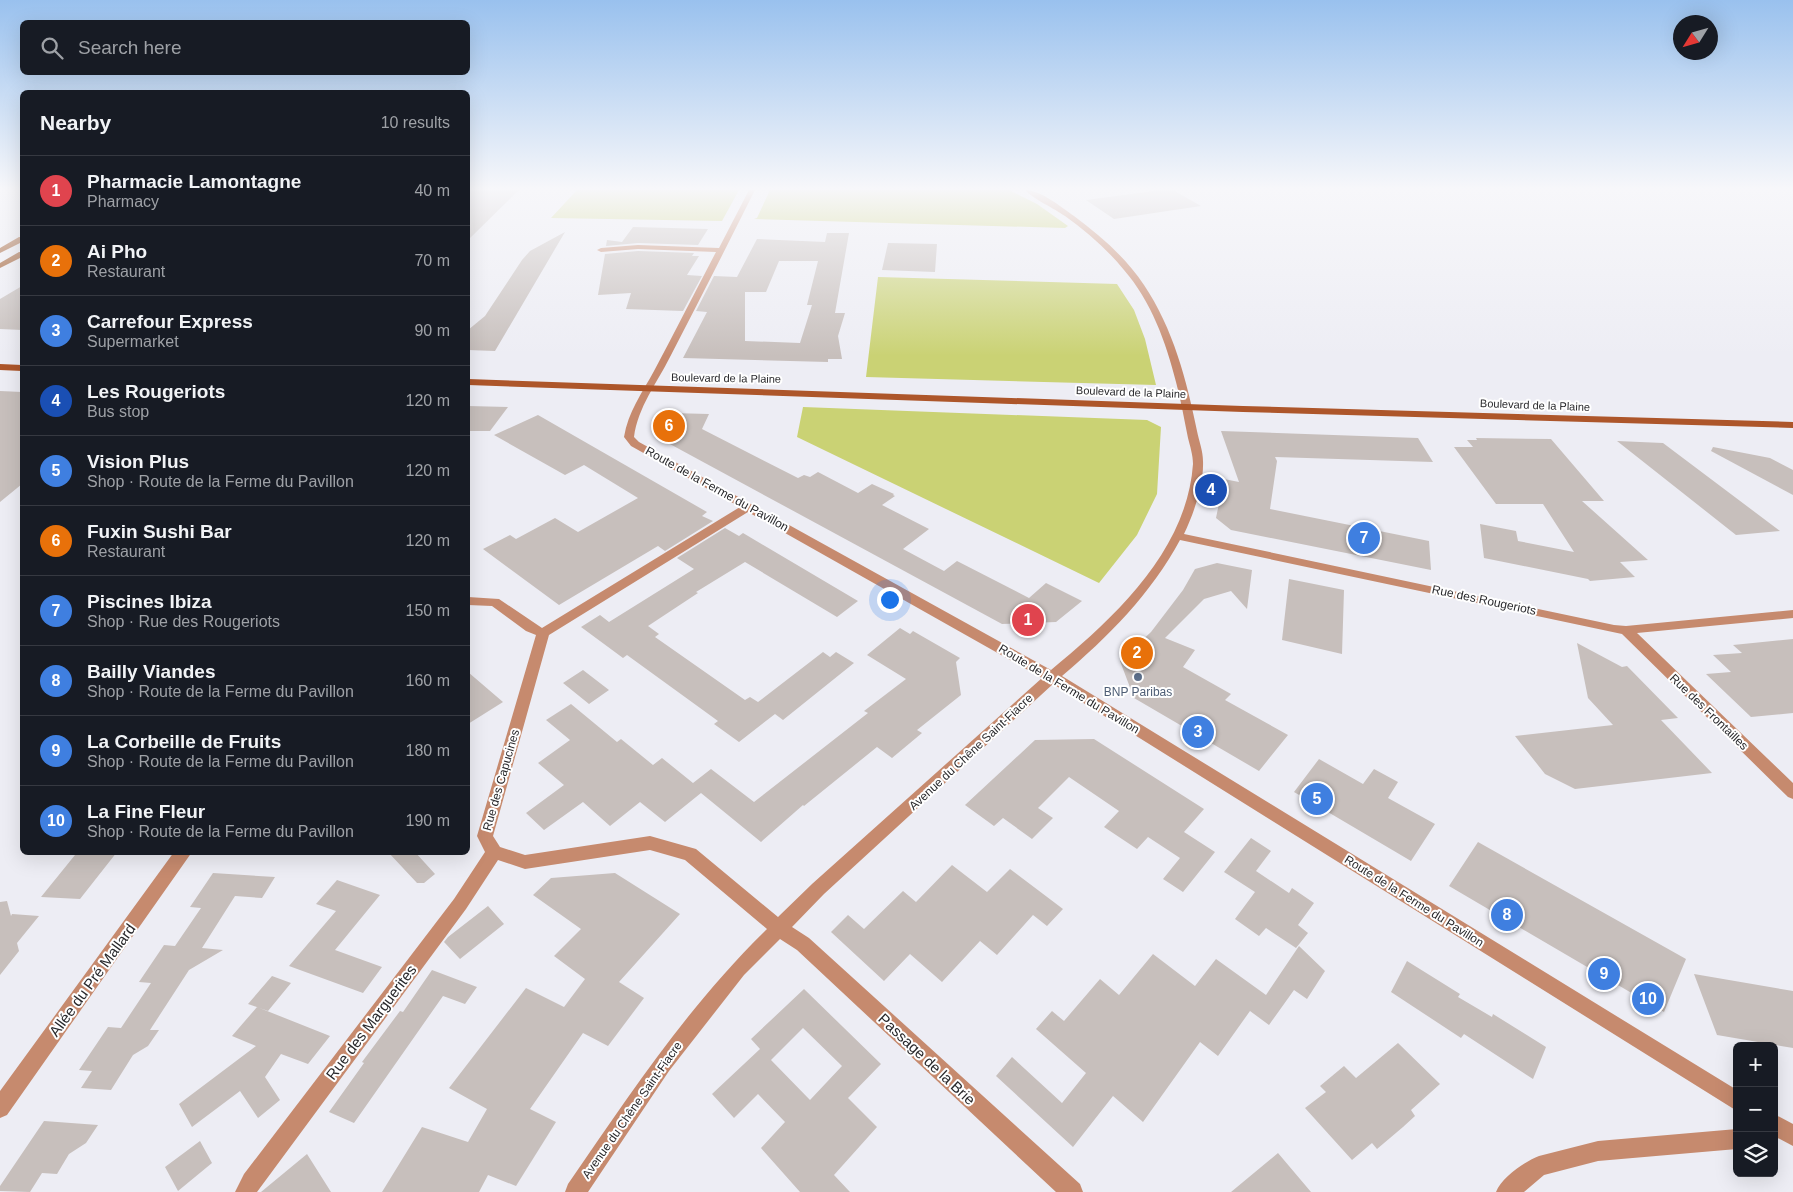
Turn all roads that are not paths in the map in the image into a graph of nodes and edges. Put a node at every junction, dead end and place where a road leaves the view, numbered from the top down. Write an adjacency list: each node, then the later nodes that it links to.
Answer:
1 (723, 246): 5 (street, Route de la Ferme du Pavillon)
2 (1106, 246): 13 (street, Avenue du Chêne Saint-Fiacre)
3 (3, 249): 6 (main road)
4 (601, 250): 5 (street)
5 (721, 250): 12 (street, Route de la Ferme du Pavillon)
6 (0, 255)
7 (20, 255): 8 (main road)
8 (0, 266)
9 (0, 367): 10 (main road)
10 (20, 368)
11 (470, 382): 12 (main road, Boulevard de la Plaine)
12 (649, 389): 13 (main road, Boulevard de la Plaine); 15 (street, Route de la Ferme du Pavillon)
13 (1188, 406): 14 (main road, Boulevard de la Plaine); 16 (street, Avenue du Chêne Saint-Fiacre)
14 (1793, 425)
15 (748, 507): 20 (street); 21 (street, Route de la Ferme du Pavillon)
16 (1177, 536): 19 (street, Rue des Rougeriots); 21 (street, Avenue du Chêne Saint-Fiacre)
17 (470, 601): 20 (street)
18 (1793, 614): 19 (street, Rue des Rougeriots)
19 (1626, 630): 22 (street, Rue des Frontailles)
20 (543, 633): 23 (street, Rue des Capucines)
21 (1052, 677): 25 (street, Avenue du Chêne Saint-Fiacre); 26 (street, Route de la Ferme du Pavillon)
22 (1793, 794)
23 (494, 852): 25 (street); 29 (street, Rue des Marguerites)
24 (182, 855): 27 (street, Allée du Pré Mallard)
25 (780, 928): 30 (street, Avenue du Chêne Saint-Fiacre); 31 (street, Passage de la Brie)
26 (1733, 1099)
27 (0, 1108)
28 (1733, 1139): 32 (street)
29 (246, 1192)
30 (576, 1192)
31 (1072, 1192)
32 (1507, 1192)

